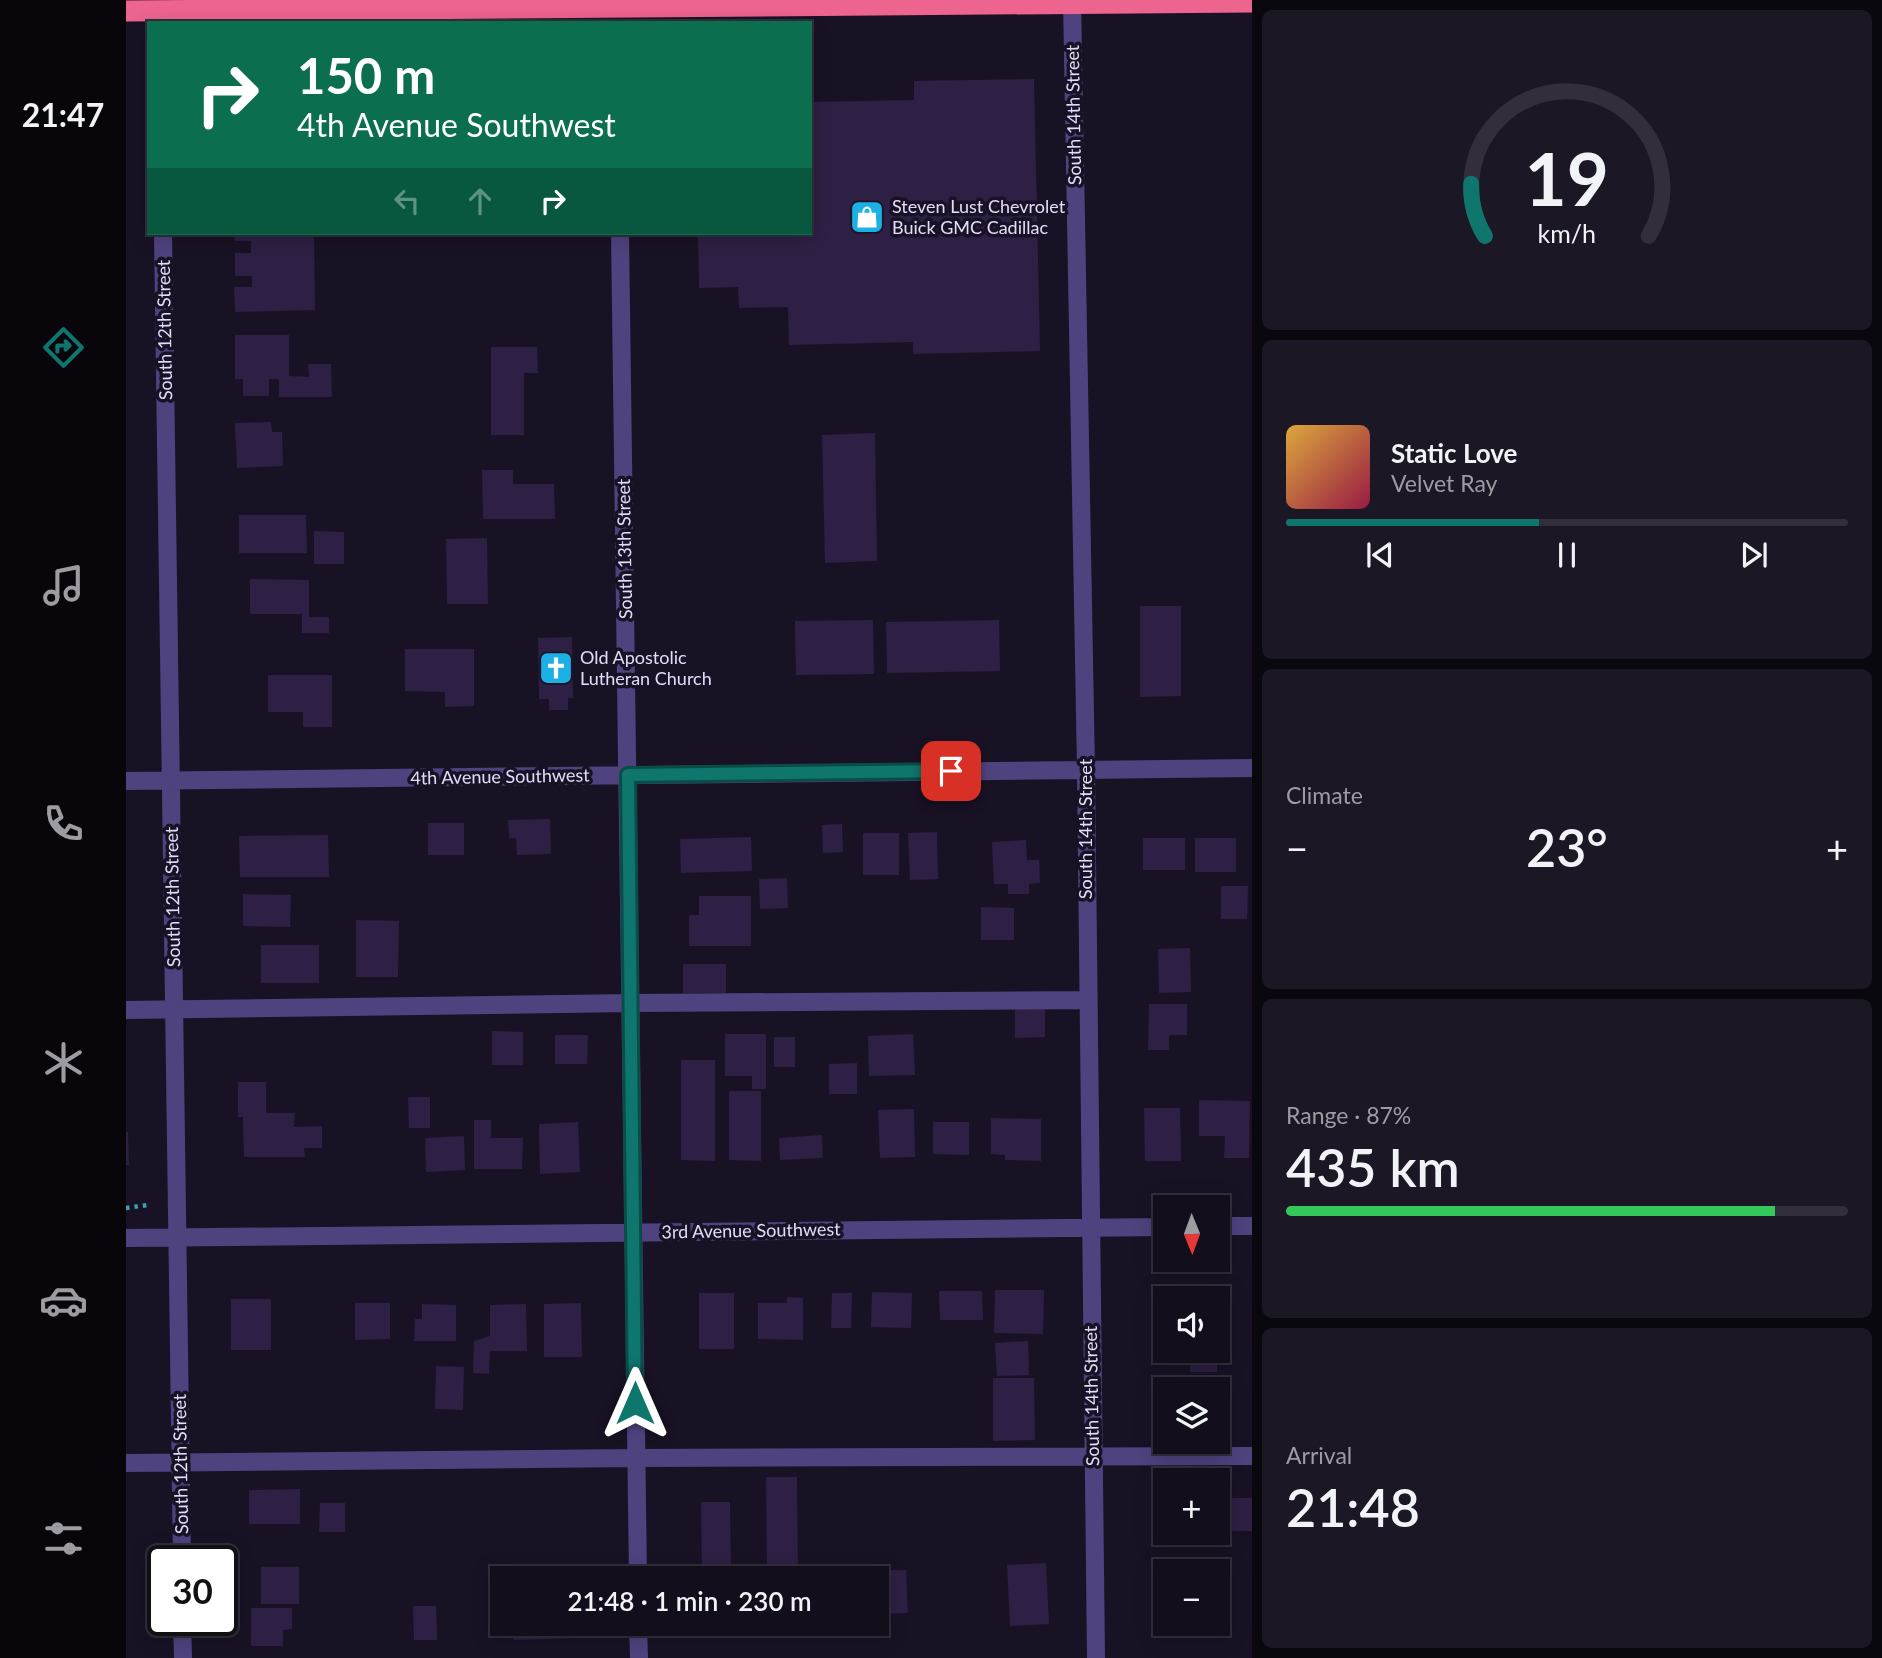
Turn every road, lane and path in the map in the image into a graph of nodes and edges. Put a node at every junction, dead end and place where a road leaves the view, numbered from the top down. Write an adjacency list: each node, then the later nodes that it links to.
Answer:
1 (1072, 2): 2 (highway); 3 (highway); 9 (street, South 14th Street)
2 (1252, 2)
3 (617, 10): 5 (highway)
4 (126, 11): 5 (highway)
5 (161, 11)
6 (163, 235): 12 (street, South 12th Street)
7 (620, 235): 10 (street, South 13th Street)
8 (1252, 768): 9 (street, 4th Avenue Southwest)
9 (1086, 769): 10 (street, 4th Avenue Southwest); 13 (street, South 14th Street)
10 (628, 775): 12 (street, 4th Avenue Southwest); 14 (street, South 13th Street)
11 (126, 781): 12 (street, 4th Avenue Southwest)
12 (171, 781): 15 (street, South 12th Street)
13 (1087, 1000): 14 (street); 21 (street, South 14th Street)
14 (631, 1003): 15 (street); 23 (street, South 13th Street)
15 (174, 1009): 16 (street); 24 (street, South 12th Street)
16 (126, 1010)
17 (148, 1205): 18 (path)
18 (126, 1208)
19 (1230, 1226): 20 (street)
20 (1252, 1226)
21 (1090, 1227): 22 (street, 3rd Avenue Southwest); 23 (street, 3rd Avenue Southwest); 26 (street, South 14th Street)
22 (1153, 1227)
23 (635, 1232): 24 (street, 3rd Avenue Southwest); 28 (street, South 13th Street)
24 (178, 1237): 25 (street, 3rd Avenue Southwest); 30 (street, South 12th Street)
25 (126, 1238)
26 (1093, 1455): 27 (street); 28 (street); 37 (street, South 14th Street)
27 (1252, 1456)
28 (636, 1458): 30 (street); 32 (street, South 13th Street)
29 (126, 1463): 30 (street)
30 (181, 1463): 31 (street, South 12th Street)
31 (182, 1545)
32 (638, 1566)
33 (183, 1636): 35 (street)
34 (638, 1636): 36 (street)
35 (183, 1658)
36 (639, 1658)
37 (1096, 1658)

